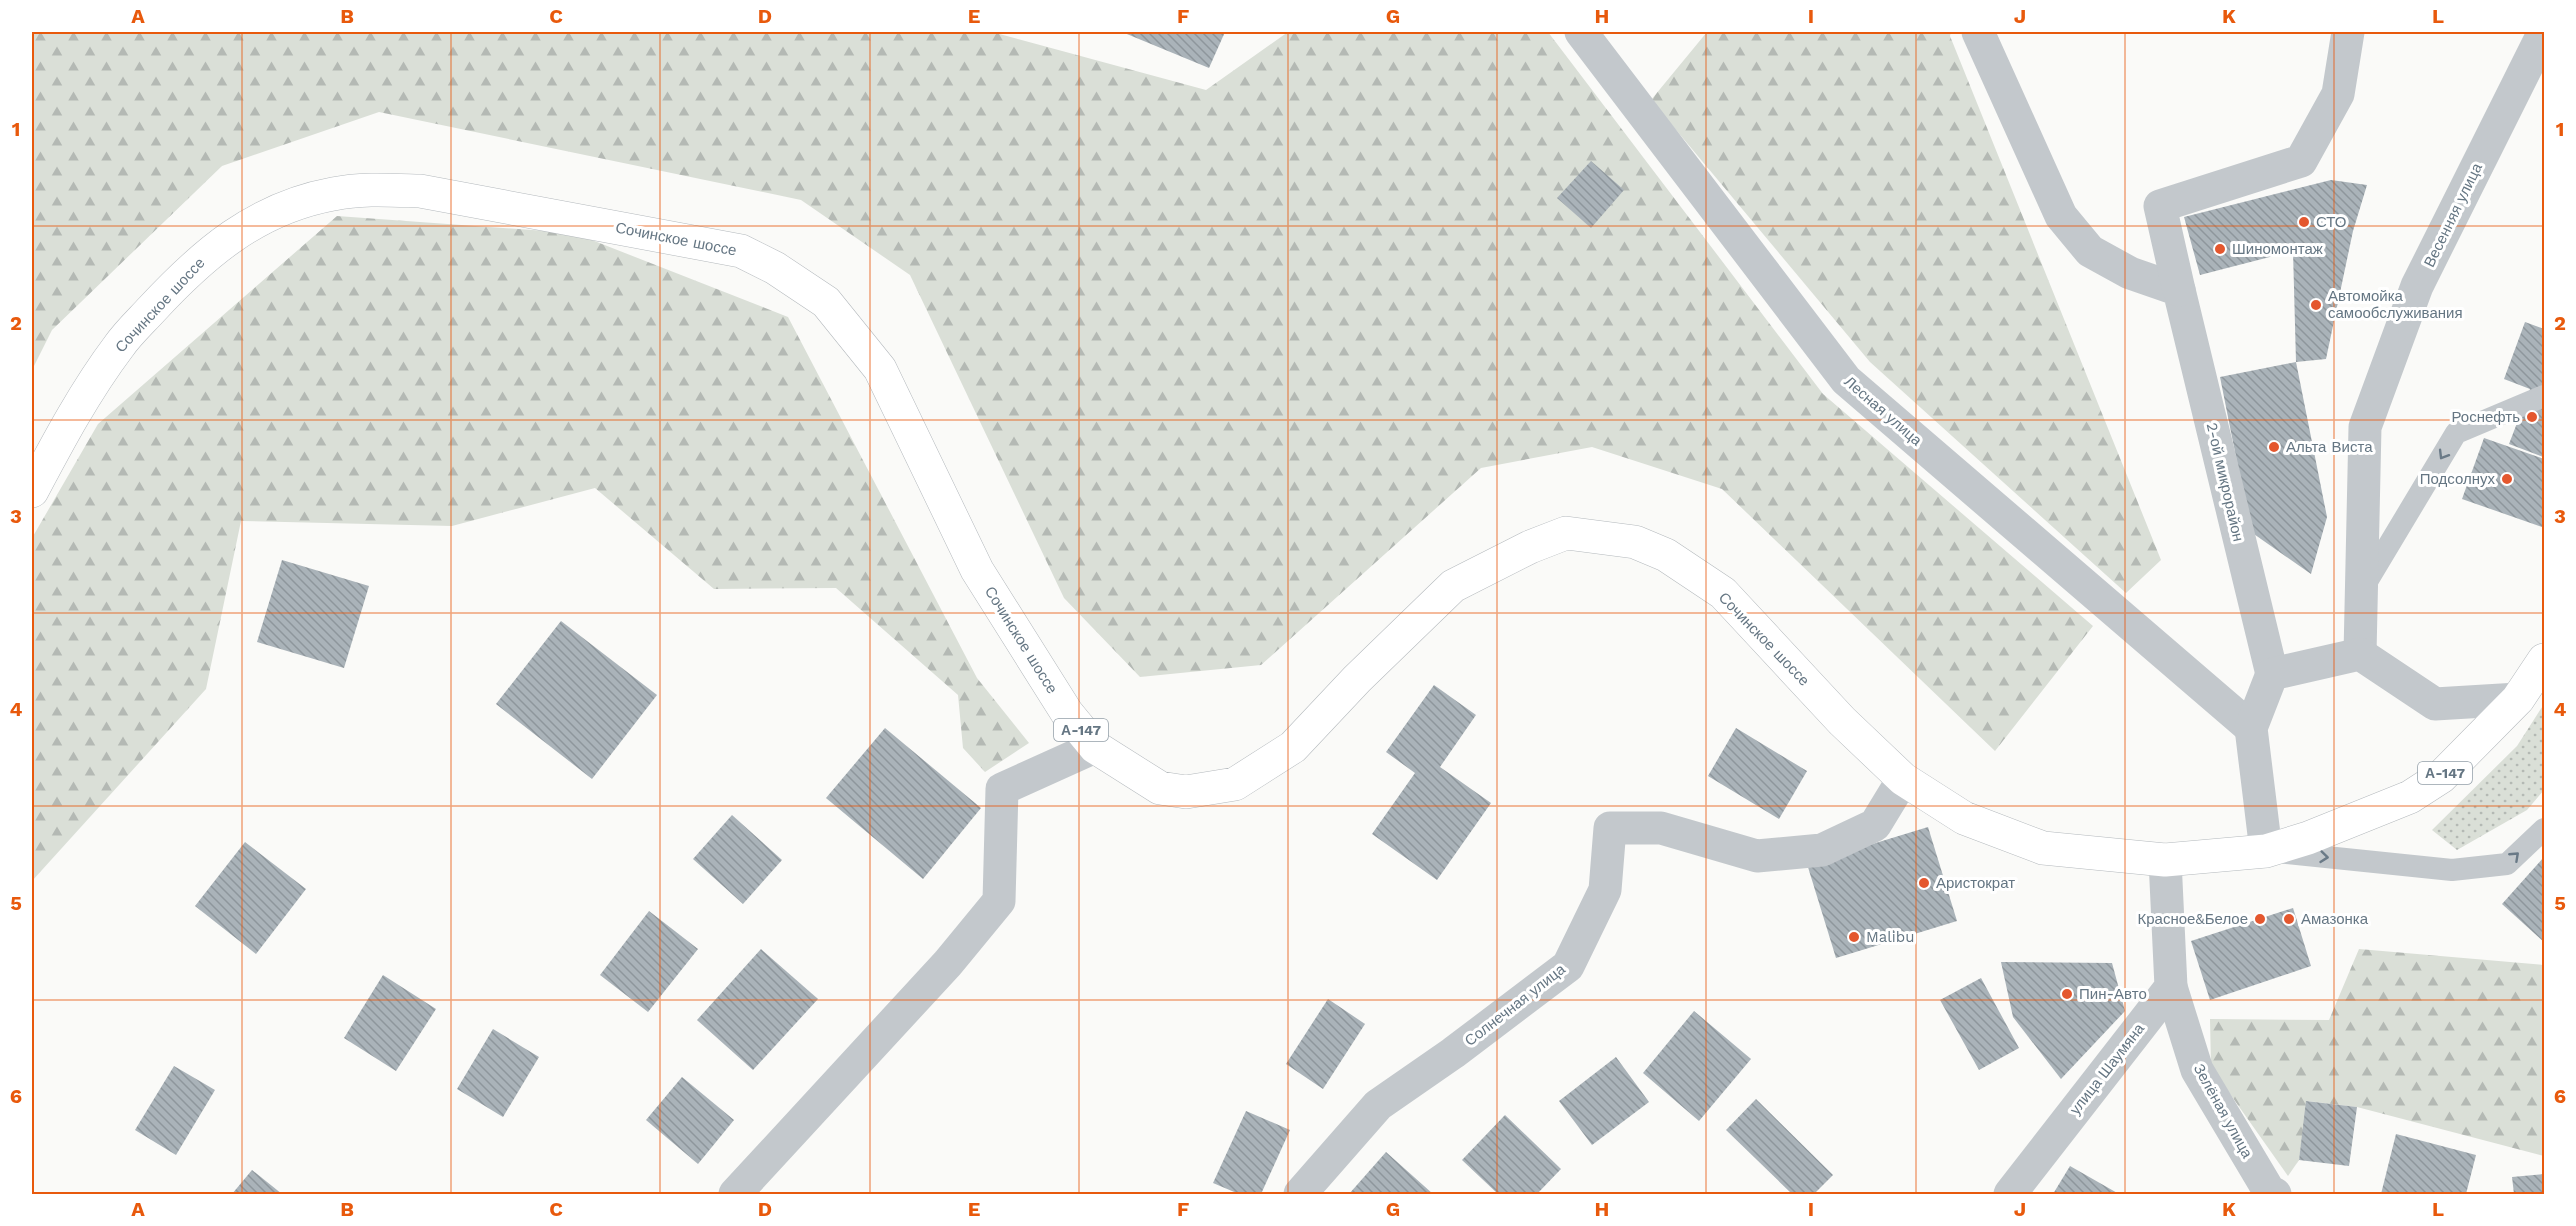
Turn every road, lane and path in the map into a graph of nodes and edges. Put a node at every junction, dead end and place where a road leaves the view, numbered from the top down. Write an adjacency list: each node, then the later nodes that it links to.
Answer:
1 (1581, 32): 13 (street, Лесная улица)
2 (1978, 32): 5 (street)
3 (2348, 32): 5 (street, 2-ой микрорайон)
4 (2544, 32): 8 (street, Весенняя улица)
5 (2179, 290): 11 (street, 2-ой микрорайон)
6 (2544, 396): 8 (lane, one-way to 8)
7 (32, 490): 14 (highway, Сочинское шоссе / А-147)
8 (2362, 589): 9 (street, Весенняя улица)
9 (2360, 654): 11 (street); 12 (street)
10 (2544, 660): 12 (highway, А-147)
11 (2272, 674): 13 (street)
12 (2518, 699): 17 (highway, Сочинское шоссе / А-147)
13 (2251, 728): 17 (street)
14 (1095, 747): 15 (highway, Сочинское шоссе / А-147); 20 (street)
15 (1903, 779): 18 (highway, Сочинское шоссе / А-147); 21 (street, Солнечная улица)
16 (2544, 829): 17 (lane, one-way to 16)
17 (2266, 851): 18 (highway, Сочинское шоссе / А-147)
18 (2165, 860): 19 (street)
19 (2171, 987): 22 (street, улица Шаумяна); 23 (street, Зелёная улица)
20 (735, 1194)
21 (1300, 1194)
22 (2010, 1194)
23 (2275, 1194)

